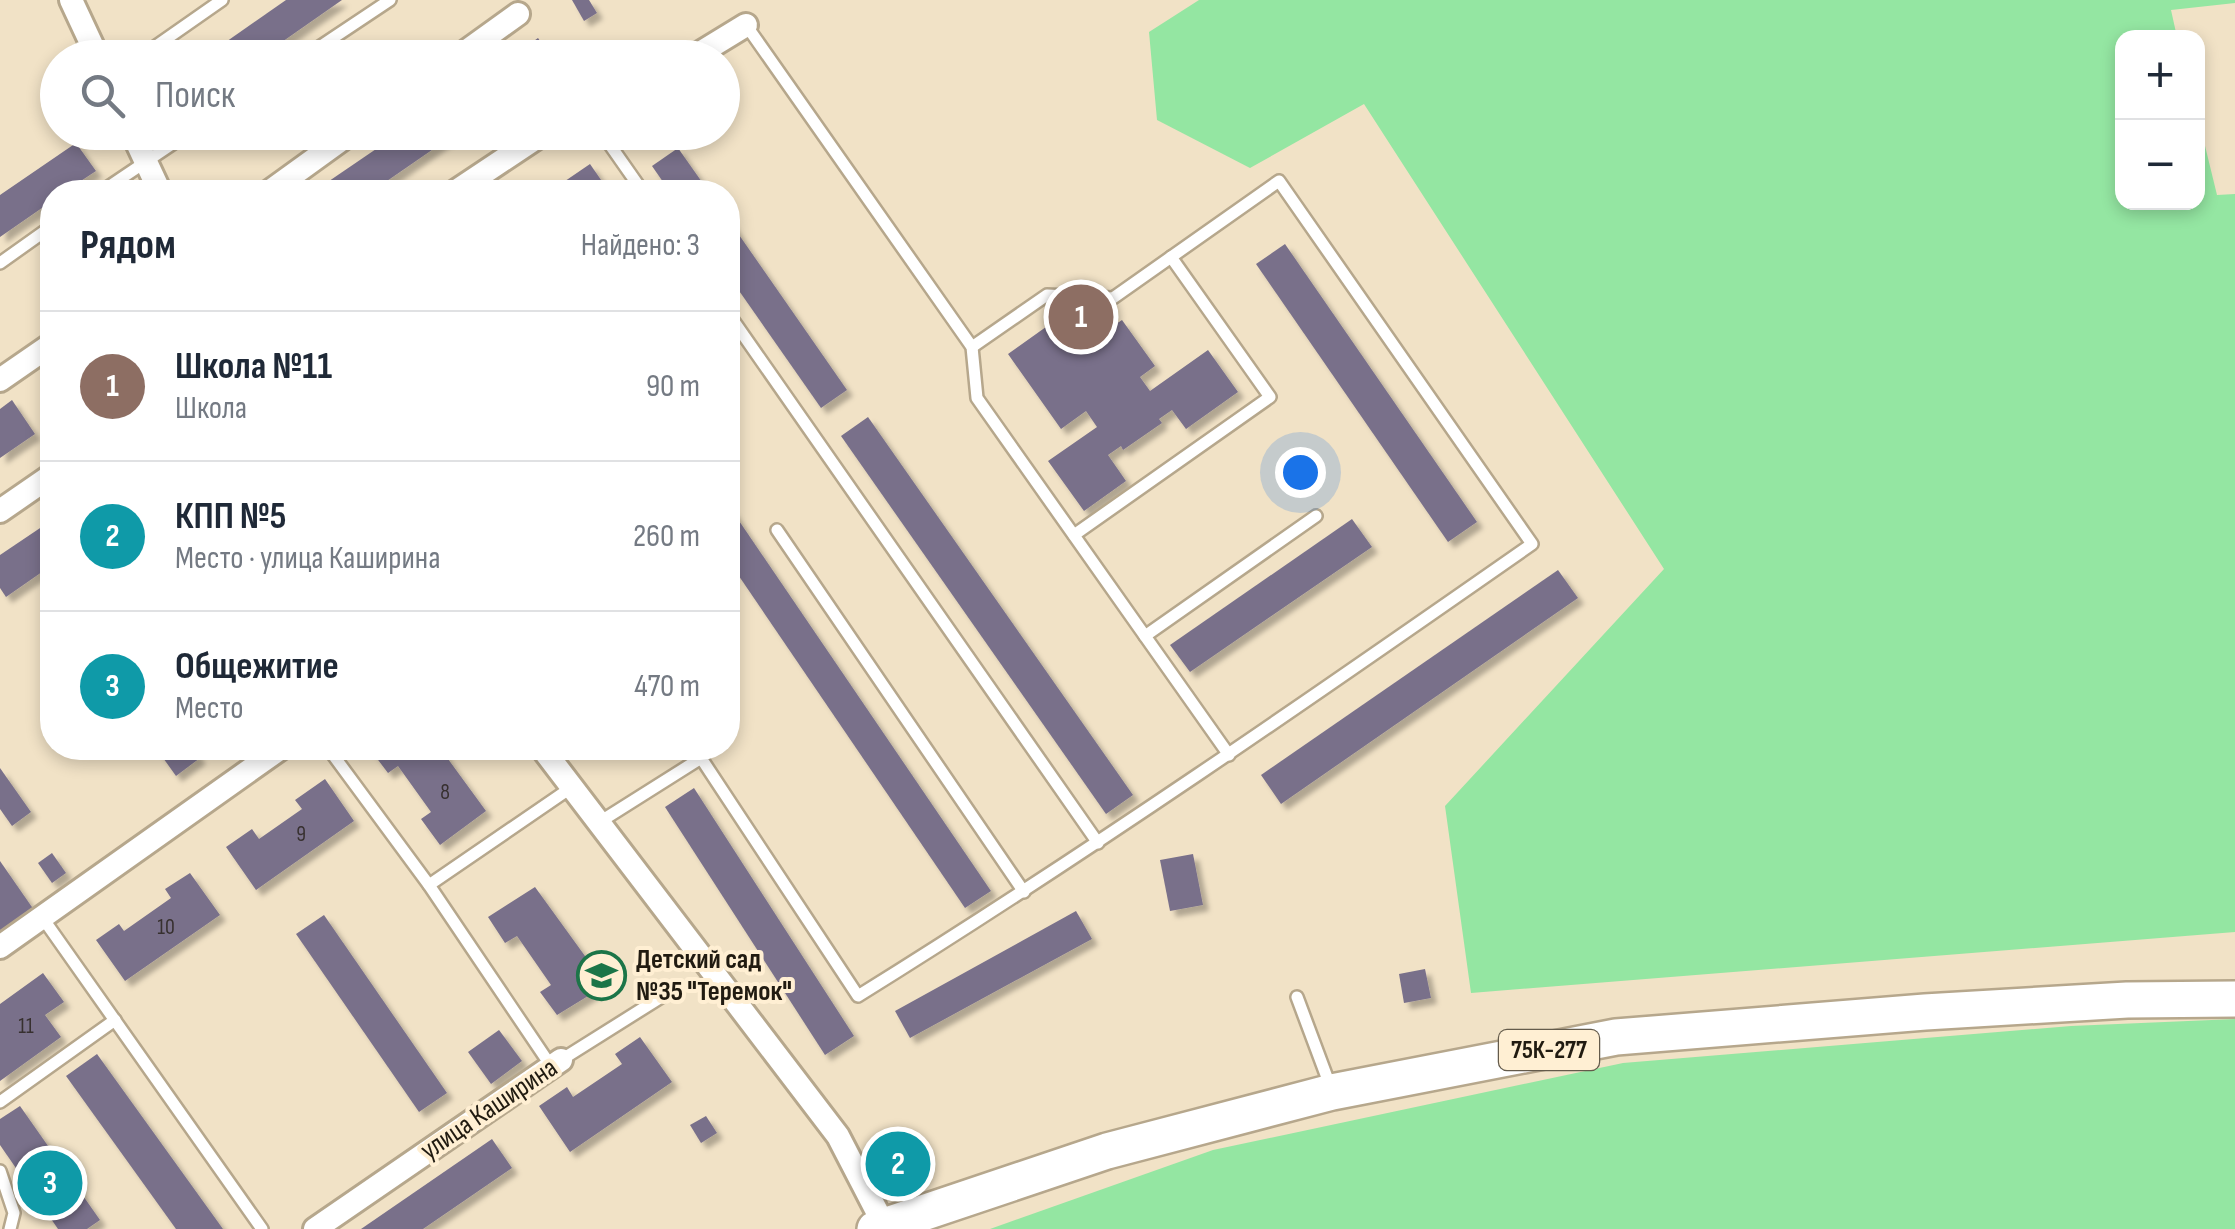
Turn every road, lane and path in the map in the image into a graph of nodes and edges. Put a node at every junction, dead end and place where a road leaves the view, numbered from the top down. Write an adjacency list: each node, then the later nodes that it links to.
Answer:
1 (71, 0): 6 (street)
2 (222, 0): 7 (lane)
3 (390, 0): 8 (lane)
4 (518, 14): 9 (street)
5 (746, 25): 10 (street); 26 (lane)
6 (90, 40)
7 (165, 40)
8 (330, 40)
9 (482, 40)
10 (721, 40)
11 (140, 150): 16 (street)
12 (164, 150): 16 (lane)
13 (327, 150): 19 (street)
14 (518, 150): 20 (street)
15 (613, 150): 21 (lane)
16 (146, 162): 17 (lane); 18 (street)
17 (119, 180)
18 (154, 180)
19 (285, 180)
20 (472, 180)
21 (634, 180)
22 (40, 235): 24 (lane)
23 (1171, 257): 26 (lane); 33 (lane); 35 (lane)
24 (0, 263)
25 (740, 331): 43 (lane)
26 (972, 348): 33 (lane)
27 (40, 352): 28 (street)
28 (0, 380)
29 (40, 483): 30 (street)
30 (0, 511)
31 (1316, 516): 34 (lane)
32 (777, 530): 45 (lane)
33 (1074, 536): 34 (lane)
34 (1145, 636): 35 (lane)
35 (1229, 755): 43 (lane)
36 (264, 760): 46 (street)
37 (337, 760): 44 (lane)
38 (551, 760): 41 (street)
39 (697, 760): 42 (lane)
40 (701, 760): 45 (lane)
41 (572, 787): 42 (street); 44 (lane)
42 (598, 823): 56 (street)
43 (1098, 843): 45 (lane)
44 (428, 885): 52 (lane)
45 (1024, 892)
46 (42, 917): 47 (street); 51 (lane)
47 (0, 946)
48 (666, 994): 52 (lane, улица Каширина)
49 (1297, 997): 53 (lane)
50 (2235, 998): 53 (main road, 75К-277)
51 (115, 1020): 54 (lane); 58 (lane)
52 (556, 1063): 59 (street, улица Каширина)
53 (1332, 1092): 56 (main road, 75К-277)
54 (0, 1102)
55 (0, 1171): 57 (lane)
56 (879, 1227)
57 (10, 1229)
58 (262, 1229)
59 (315, 1229)

